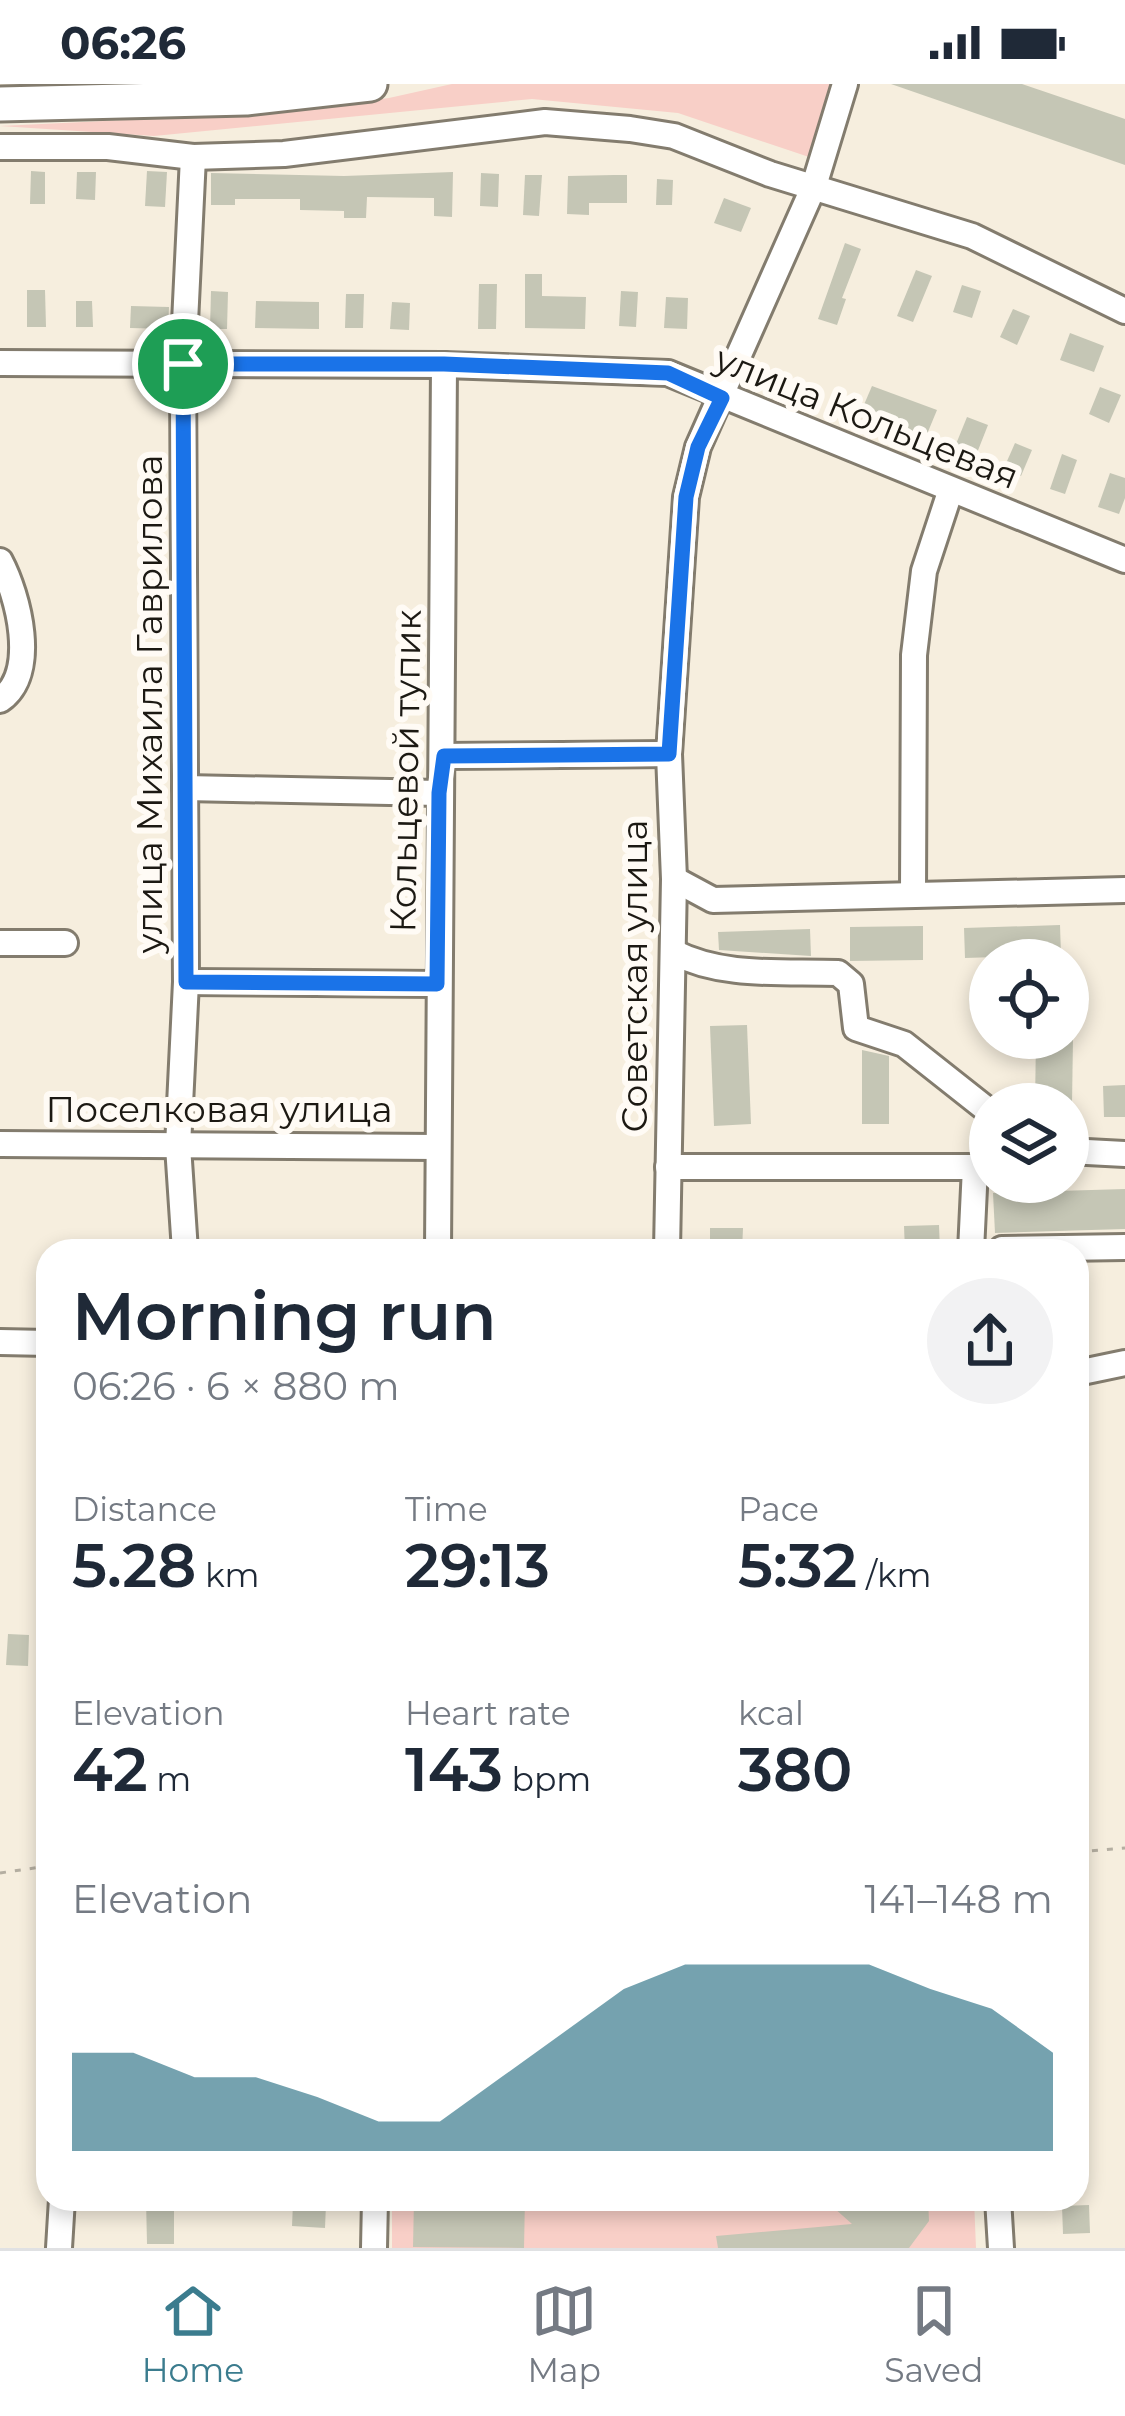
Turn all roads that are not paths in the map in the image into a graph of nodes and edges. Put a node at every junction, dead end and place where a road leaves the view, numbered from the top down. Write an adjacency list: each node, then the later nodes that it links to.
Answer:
1 (370, 84): 3 (highway)
2 (845, 84): 6 (street, Советская улица)
3 (0, 104)
4 (0, 147): 5 (street)
5 (193, 157): 6 (street); 9 (street, улица Михаила Гаврилова)
6 (814, 187): 7 (street); 11 (street, Советская улица)
7 (1125, 310)
8 (0, 363): 9 (street, улица Кольцевая)
9 (183, 364): 10 (street, улица Кольцевая); 18 (street, улица Михаила Гаврилова)
10 (444, 364): 11 (street, улица Кольцевая); 17 (street, Кольцевой тупик)
11 (722, 398): 12 (street, улица Кольцевая); 16 (street, Советская улица)
12 (950, 492): 13 (street, улица Кольцевая); 22 (street)
13 (1125, 560)
14 (0, 561): 15 (street)
15 (0, 700)
16 (669, 754): 17 (street); 20 (street, Советская улица)
17 (444, 756): 19 (street, Кольцевой тупик)
18 (185, 788): 19 (street); 26 (street, улица Михаила Гаврилова)
19 (439, 793): 27 (street, Кольцевой тупик)
20 (674, 879): 22 (street); 25 (street, Советская улица)
21 (1125, 890): 22 (street)
22 (914, 894)
23 (0, 943): 24 (street)
24 (65, 943)
25 (673, 952): 28 (street); 35 (street, Советская улица)
26 (186, 982): 27 (street); 30 (street, улица Михаила Гаврилова)
27 (437, 984): 31 (street, Кольцевой тупик)
28 (969, 1095)
29 (0, 1144): 30 (street, Поселковая улица)
30 (178, 1146): 31 (street, Поселковая улица); 37 (street, улица Михаила Гаврилова)
31 (438, 1147): 38 (street, Кольцевой тупик)
32 (1089, 1151): 33 (street)
33 (1125, 1154)
34 (969, 1163): 35 (street)
35 (668, 1167): 39 (street, Советская улица)
36 (977, 1203): 40 (street)
37 (184, 1239)
38 (438, 1239)
39 (667, 1239)
40 (972, 1239)
41 (1125, 1247): 42 (street)
42 (1089, 1248)
43 (0, 1342): 44 (street)
44 (36, 1343)
45 (1125, 1363): 46 (street)
46 (1089, 1370)
47 (61, 2211): 50 (street)
48 (375, 2211): 51 (street)
49 (999, 2211): 52 (street)
50 (59, 2248)
51 (374, 2248)
52 (1001, 2248)

